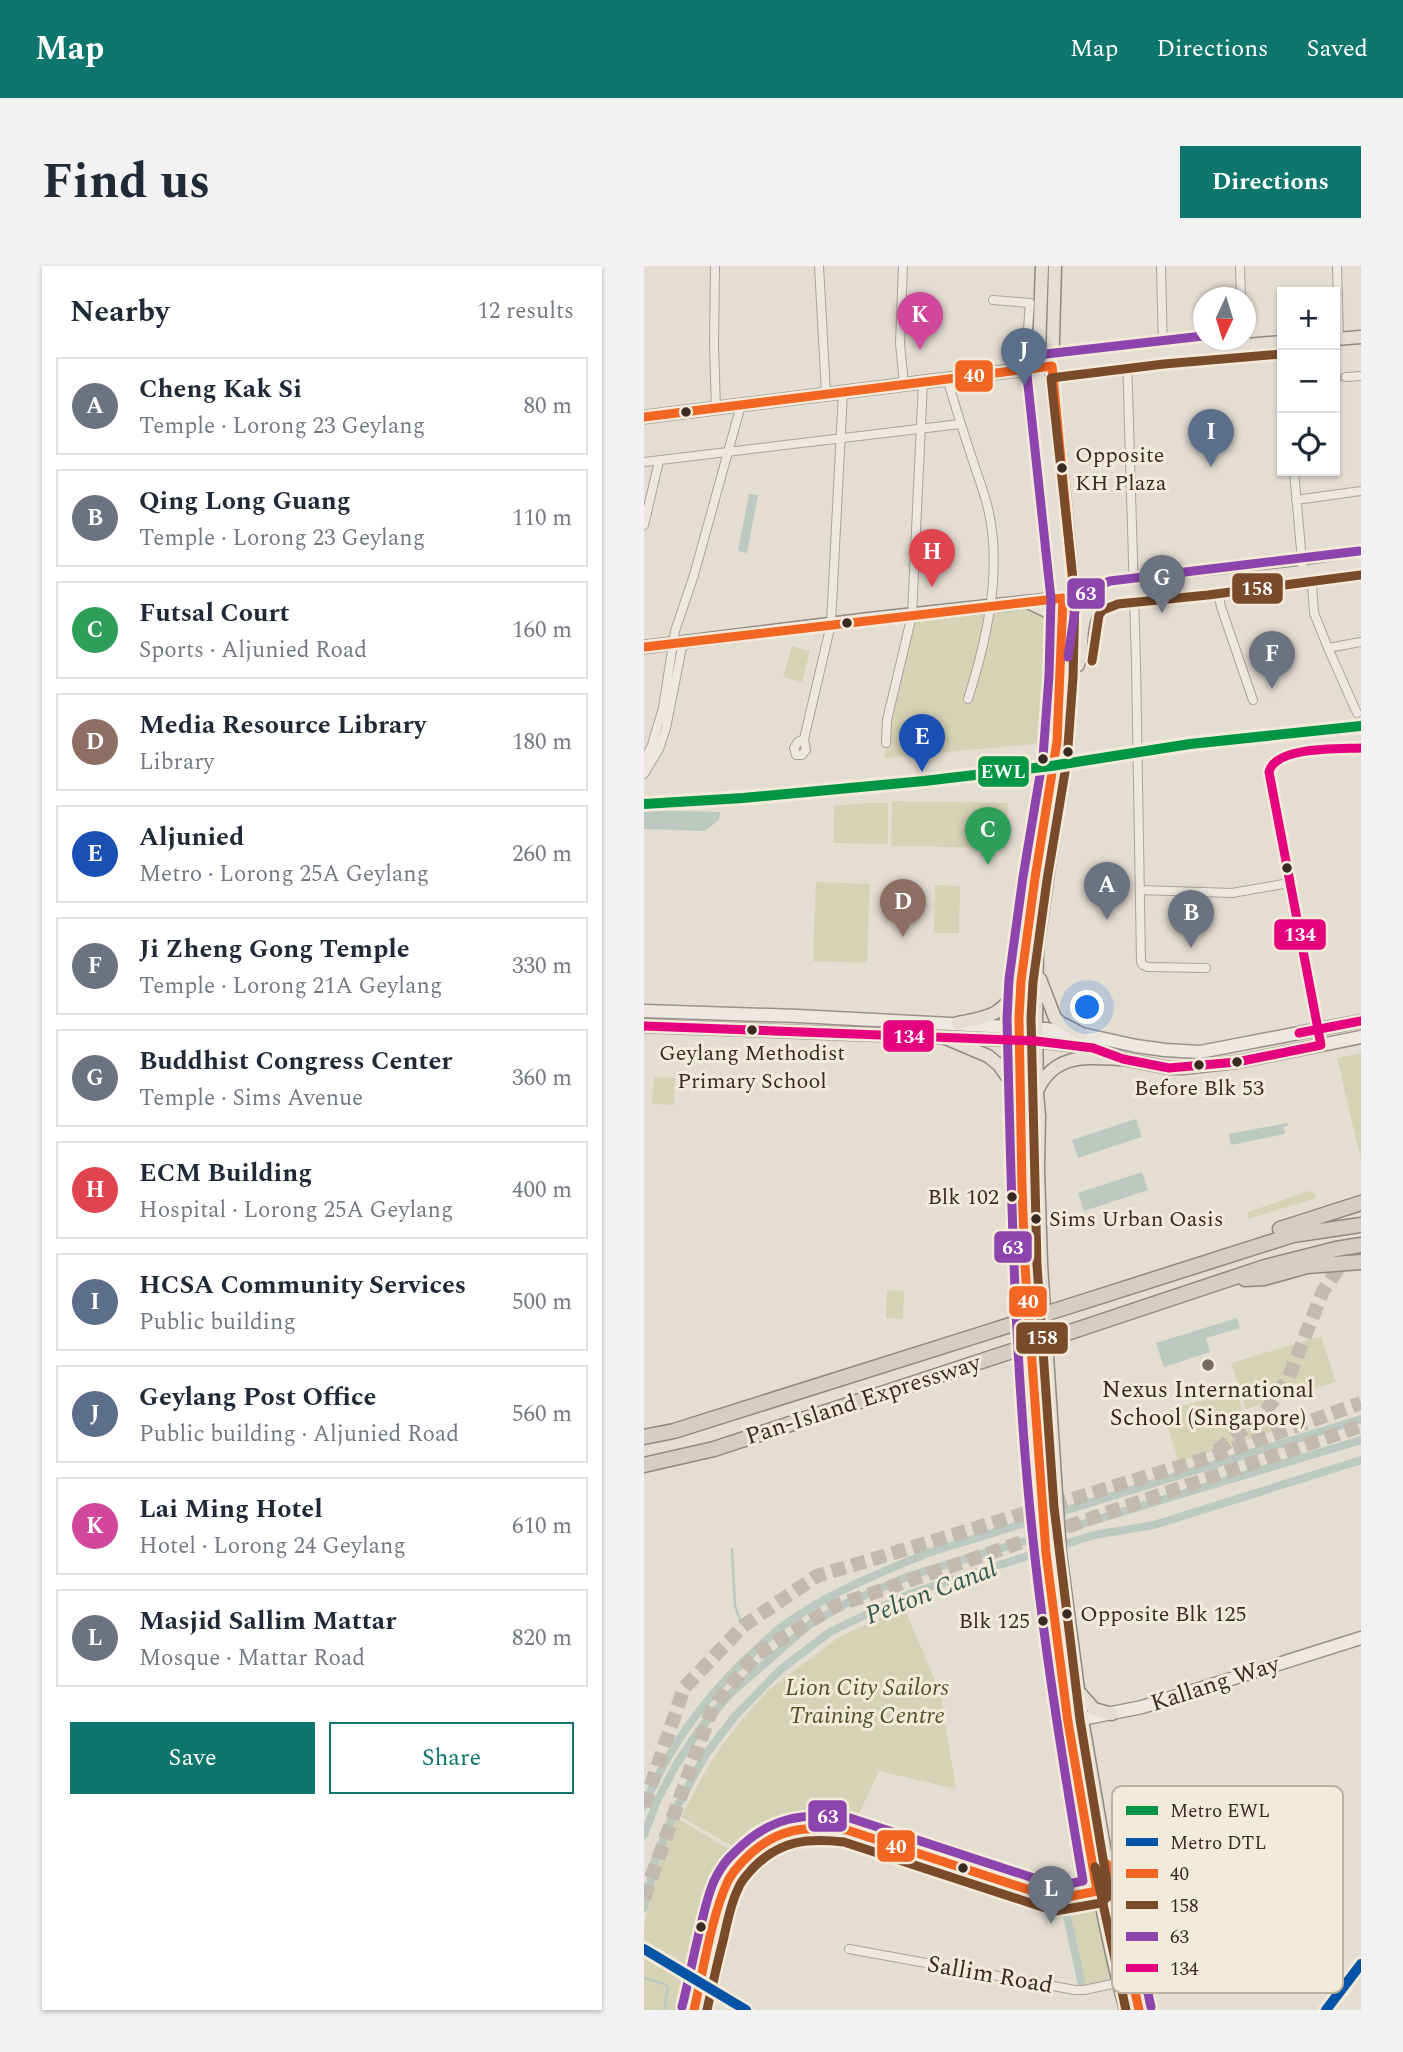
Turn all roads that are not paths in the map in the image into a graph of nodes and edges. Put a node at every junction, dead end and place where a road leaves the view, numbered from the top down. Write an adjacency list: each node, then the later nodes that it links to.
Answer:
1 (715, 266): 30 (street)
2 (819, 266): 28 (street)
3 (903, 266): 26 (street)
4 (1042, 266): 21 (main road)
5 (1055, 266): 20 (main road)
6 (1161, 266): 18 (street)
7 (1240, 266): 9 (street)
8 (1337, 266): 10 (street)
9 (1241, 287)
10 (1337, 287)
11 (993, 300): 14 (street)
12 (1361, 337): 13 (main road)
13 (1340, 339)
14 (1027, 342)
15 (1256, 342): 16 (main road)
16 (1277, 342)
17 (1193, 348): 18 (main road)
18 (1163, 352): 19 (main road)
19 (1127, 357): 20 (main road); 45 (street)
20 (1052, 366): 21 (main road); 47 (main road)
21 (1038, 368): 24 (main road); 47 (main road)
22 (1361, 376): 23 (street)
23 (1346, 377)
24 (947, 379): 25 (main road); 32 (street)
25 (923, 382): 26 (main road); 33 (street)
26 (904, 384): 27 (main road)
27 (843, 392): 28 (main road); 34 (street)
28 (826, 394): 29 (main road)
29 (741, 405): 30 (main road); 35 (street)
30 (716, 408): 31 (main road)
31 (644, 417)
32 (961, 424): 33 (street); 49 (street)
33 (922, 429): 34 (street); 50 (street)
34 (841, 439): 35 (street); 51 (street)
35 (728, 452): 36 (street); 53 (street)
36 (659, 461): 37 (street); 41 (street)
37 (644, 462)
38 (1294, 476): 40 (street)
39 (1361, 491): 40 (street)
40 (1296, 500): 43 (street)
41 (644, 524)
42 (1361, 563): 43 (main road)
43 (1307, 571): 44 (main road); 56 (street)
44 (1216, 581): 45 (main road); 59 (street)
45 (1134, 590): 46 (main road); 67 (street)
46 (1115, 592): 47 (main road); 57 (main road)
47 (1069, 597): 48 (main road); 52 (main road); 57 (main road)
48 (1026, 601): 49 (main road); 52 (main road)
49 (990, 606): 50 (main road); 58 (street)
50 (912, 615): 51 (main road); 62 (street)
51 (831, 624): 53 (main road); 61 (street)
52 (1062, 628): 70 (main road)
53 (678, 642): 55 (main road); 64 (street); 65 (street)
54 (1361, 642): 56 (street)
55 (644, 647)
56 (1328, 648): 60 (street)
57 (1072, 682): 69 (main road)
58 (968, 699)
59 (1253, 700)
60 (1357, 713)
61 (804, 739)
62 (886, 743)
63 (1361, 748): 66 (street)
64 (644, 761)
65 (644, 775)
66 (1289, 884): 67 (street); 76 (street)
67 (1140, 890): 68 (street)
68 (1206, 968)
69 (1037, 969): 77 (main road); 78 (main road)
70 (1021, 981): 73 (main road); 75 (main road)
71 (644, 1011): 73 (street)
72 (1361, 1021): 76 (street)
73 (958, 1023): 75 (street)
74 (644, 1026): 79 (street)
75 (1020, 1028): 78 (street); 81 (main road)
76 (1318, 1030): 77 (street); 82 (street)
77 (1082, 1034): 78 (street)
78 (1036, 1035): 81 (street); 83 (street); 84 (main road)
79 (943, 1037): 81 (street); 85 (main road)
80 (1361, 1037): 82 (street)
81 (1020, 1041): 85 (main road)
82 (1321, 1045): 83 (street)
83 (1122, 1059): 84 (main road)
84 (1037, 1093): 95 (main road, bridge)
85 (1021, 1098): 98 (main road, bridge)
86 (1361, 1203): 88 (highway)
87 (1361, 1225): 88 (highway, Pan-Island Expressway)
88 (1263, 1243): 92 (highway, Pan-Island Expressway, bridge)
89 (1361, 1245): 91 (highway)
90 (1361, 1262): 91 (highway)
91 (1271, 1270): 93 (highway, Pan-Island Expressway, bridge)
92 (644, 1437)
93 (644, 1465)
94 (1361, 1638): 96 (street, Kallang Way)
95 (1079, 1692): 96 (main road); 97 (main road)
96 (1111, 1714): 97 (street, Kallang Way)
97 (1082, 1719): 98 (street, Kallang Way); 99 (main road)
98 (1068, 1722): 100 (main road)
99 (1112, 1885)
100 (1097, 1891): 101 (street); 102 (main road); 106 (street)
101 (1112, 1900)
102 (1112, 1939)
103 (849, 1949): 104 (street, Sallim Road)
104 (1112, 1984)
105 (1131, 1993): 107 (main road)
106 (694, 2010)
107 (1139, 2010)

